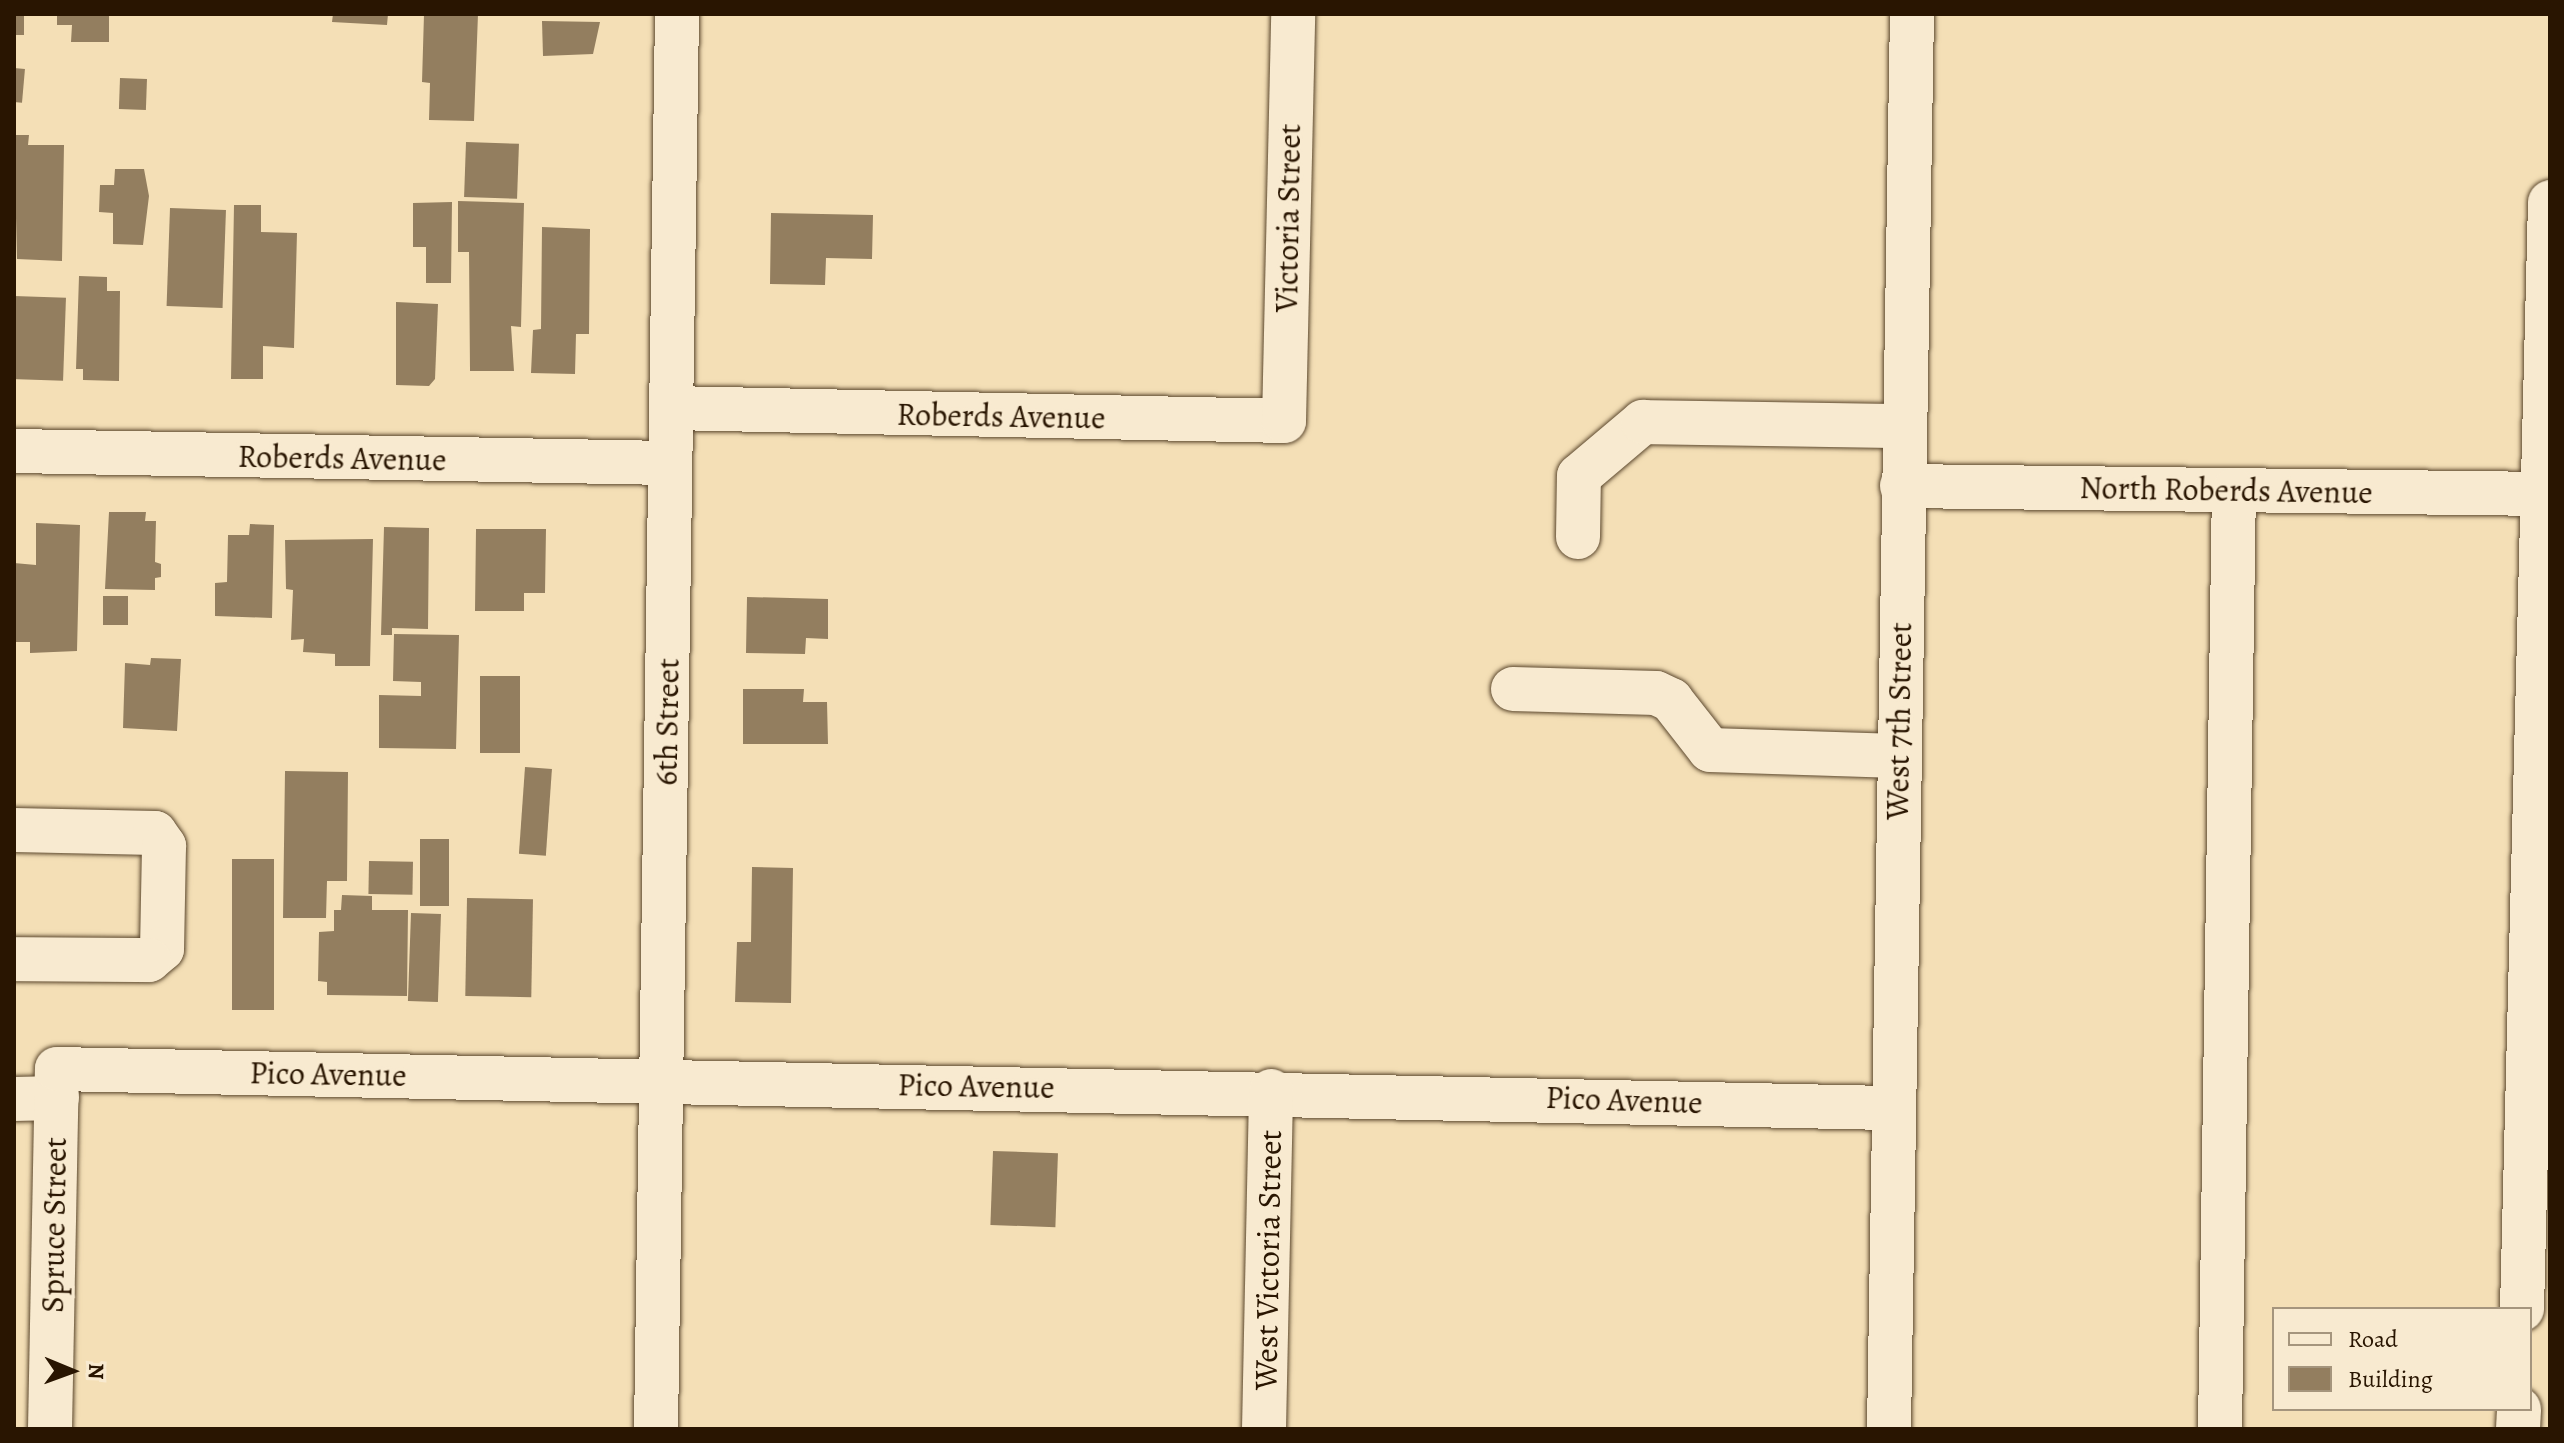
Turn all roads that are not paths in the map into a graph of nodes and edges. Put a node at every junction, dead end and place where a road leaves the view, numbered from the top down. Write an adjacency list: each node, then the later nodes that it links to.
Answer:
1 (677, 14): 5 (street, 6th Street)
2 (1293, 14): 6 (street, Victoria Street)
3 (1912, 14): 7 (street, West 7th Street)
4 (2550, 202): 12 (street)
5 (671, 408): 6 (street, Roberds Avenue); 9 (street, 6th Street)
6 (1284, 421)
7 (1903, 426): 10 (street, West 7th Street); 13 (street)
8 (14, 451): 9 (street, Roberds Avenue)
9 (670, 463): 18 (street, 6th Street)
10 (1902, 486): 11 (street, North Roberds Avenue); 15 (street, West 7th Street)
11 (2234, 490): 12 (street, North Roberds Avenue); 28 (street)
12 (2548, 494): 23 (street)
13 (1578, 537)
14 (1513, 689): 15 (street)
15 (1898, 756): 22 (street, West 7th Street)
16 (14, 830): 17 (street)
17 (14, 959)
18 (663, 1080): 19 (street, Pico Avenue); 20 (street, Pico Avenue); 25 (street, 6th Street)
19 (57, 1084): 21 (street, Pico Avenue); 24 (street, Spruce Street)
20 (1271, 1091): 22 (street, Pico Avenue); 26 (street, West Victoria Street)
21 (14, 1099)
22 (1894, 1108): 27 (street, West 7th Street)
23 (2522, 1307)
24 (50, 1429)
25 (656, 1429)
26 (1264, 1429)
27 (1889, 1429)
28 (2220, 1429)

